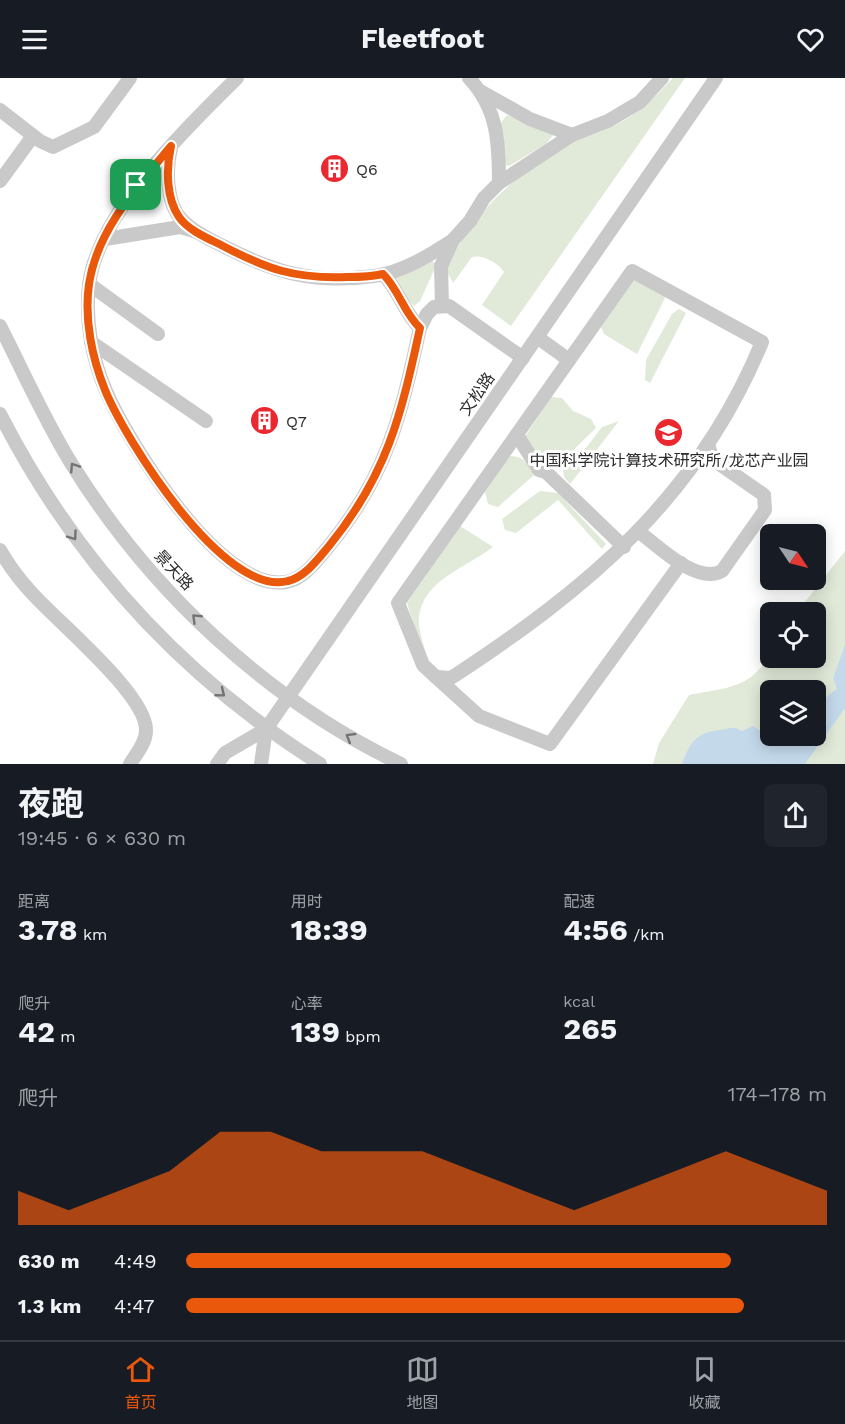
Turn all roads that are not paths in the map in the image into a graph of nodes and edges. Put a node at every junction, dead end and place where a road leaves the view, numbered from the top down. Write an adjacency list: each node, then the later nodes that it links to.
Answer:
1 (130, 78): 9 (street)
2 (237, 78): 10 (street)
3 (469, 78): 6 (street)
4 (662, 78): 8 (street)
5 (716, 78): 22 (street, 文松路)
6 (482, 92): 8 (street); 12 (street)
7 (0, 110): 9 (street)
8 (572, 135): 12 (street)
9 (33, 136): 11 (street)
10 (171, 146): 13 (street); 14 (street)
11 (0, 181)
12 (499, 183): 15 (street)
13 (196, 232): 14 (street); 16 (street)
14 (105, 238): 17 (street)
15 (453, 240): 16 (street); 18 (street)
16 (383, 274): 20 (street)
17 (89, 284): 21 (street); 23 (street)
18 (442, 306): 20 (street); 24 (street)
19 (0, 326): 35 (street, 景天路, one-way to 19)
20 (420, 328): 23 (street)
21 (158, 334)
22 (537, 337): 24 (street, 文松路); 25 (street)
23 (91, 342): 27 (street)
24 (523, 358): 35 (street, 文松路)
25 (569, 360): 28 (street); 29 (street)
26 (0, 414): 36 (street, one-way to 36)
27 (206, 421)
28 (517, 435): 31 (street); 34 (street)
29 (708, 444): 30 (street); 33 (street)
30 (638, 531): 31 (street); 33 (street)
31 (624, 547): 34 (street)
32 (0, 550): 37 (street)
33 (681, 562): 34 (street)
34 (436, 677)
35 (288, 697): 36 (street, 文松路); 41 (street, 景天路, one-way to 35)
36 (266, 729): 38 (street, 文松路); 39 (street, 文松路); 40 (street)
37 (130, 764)
38 (217, 764)
39 (261, 764)
40 (320, 764)
41 (401, 764)

